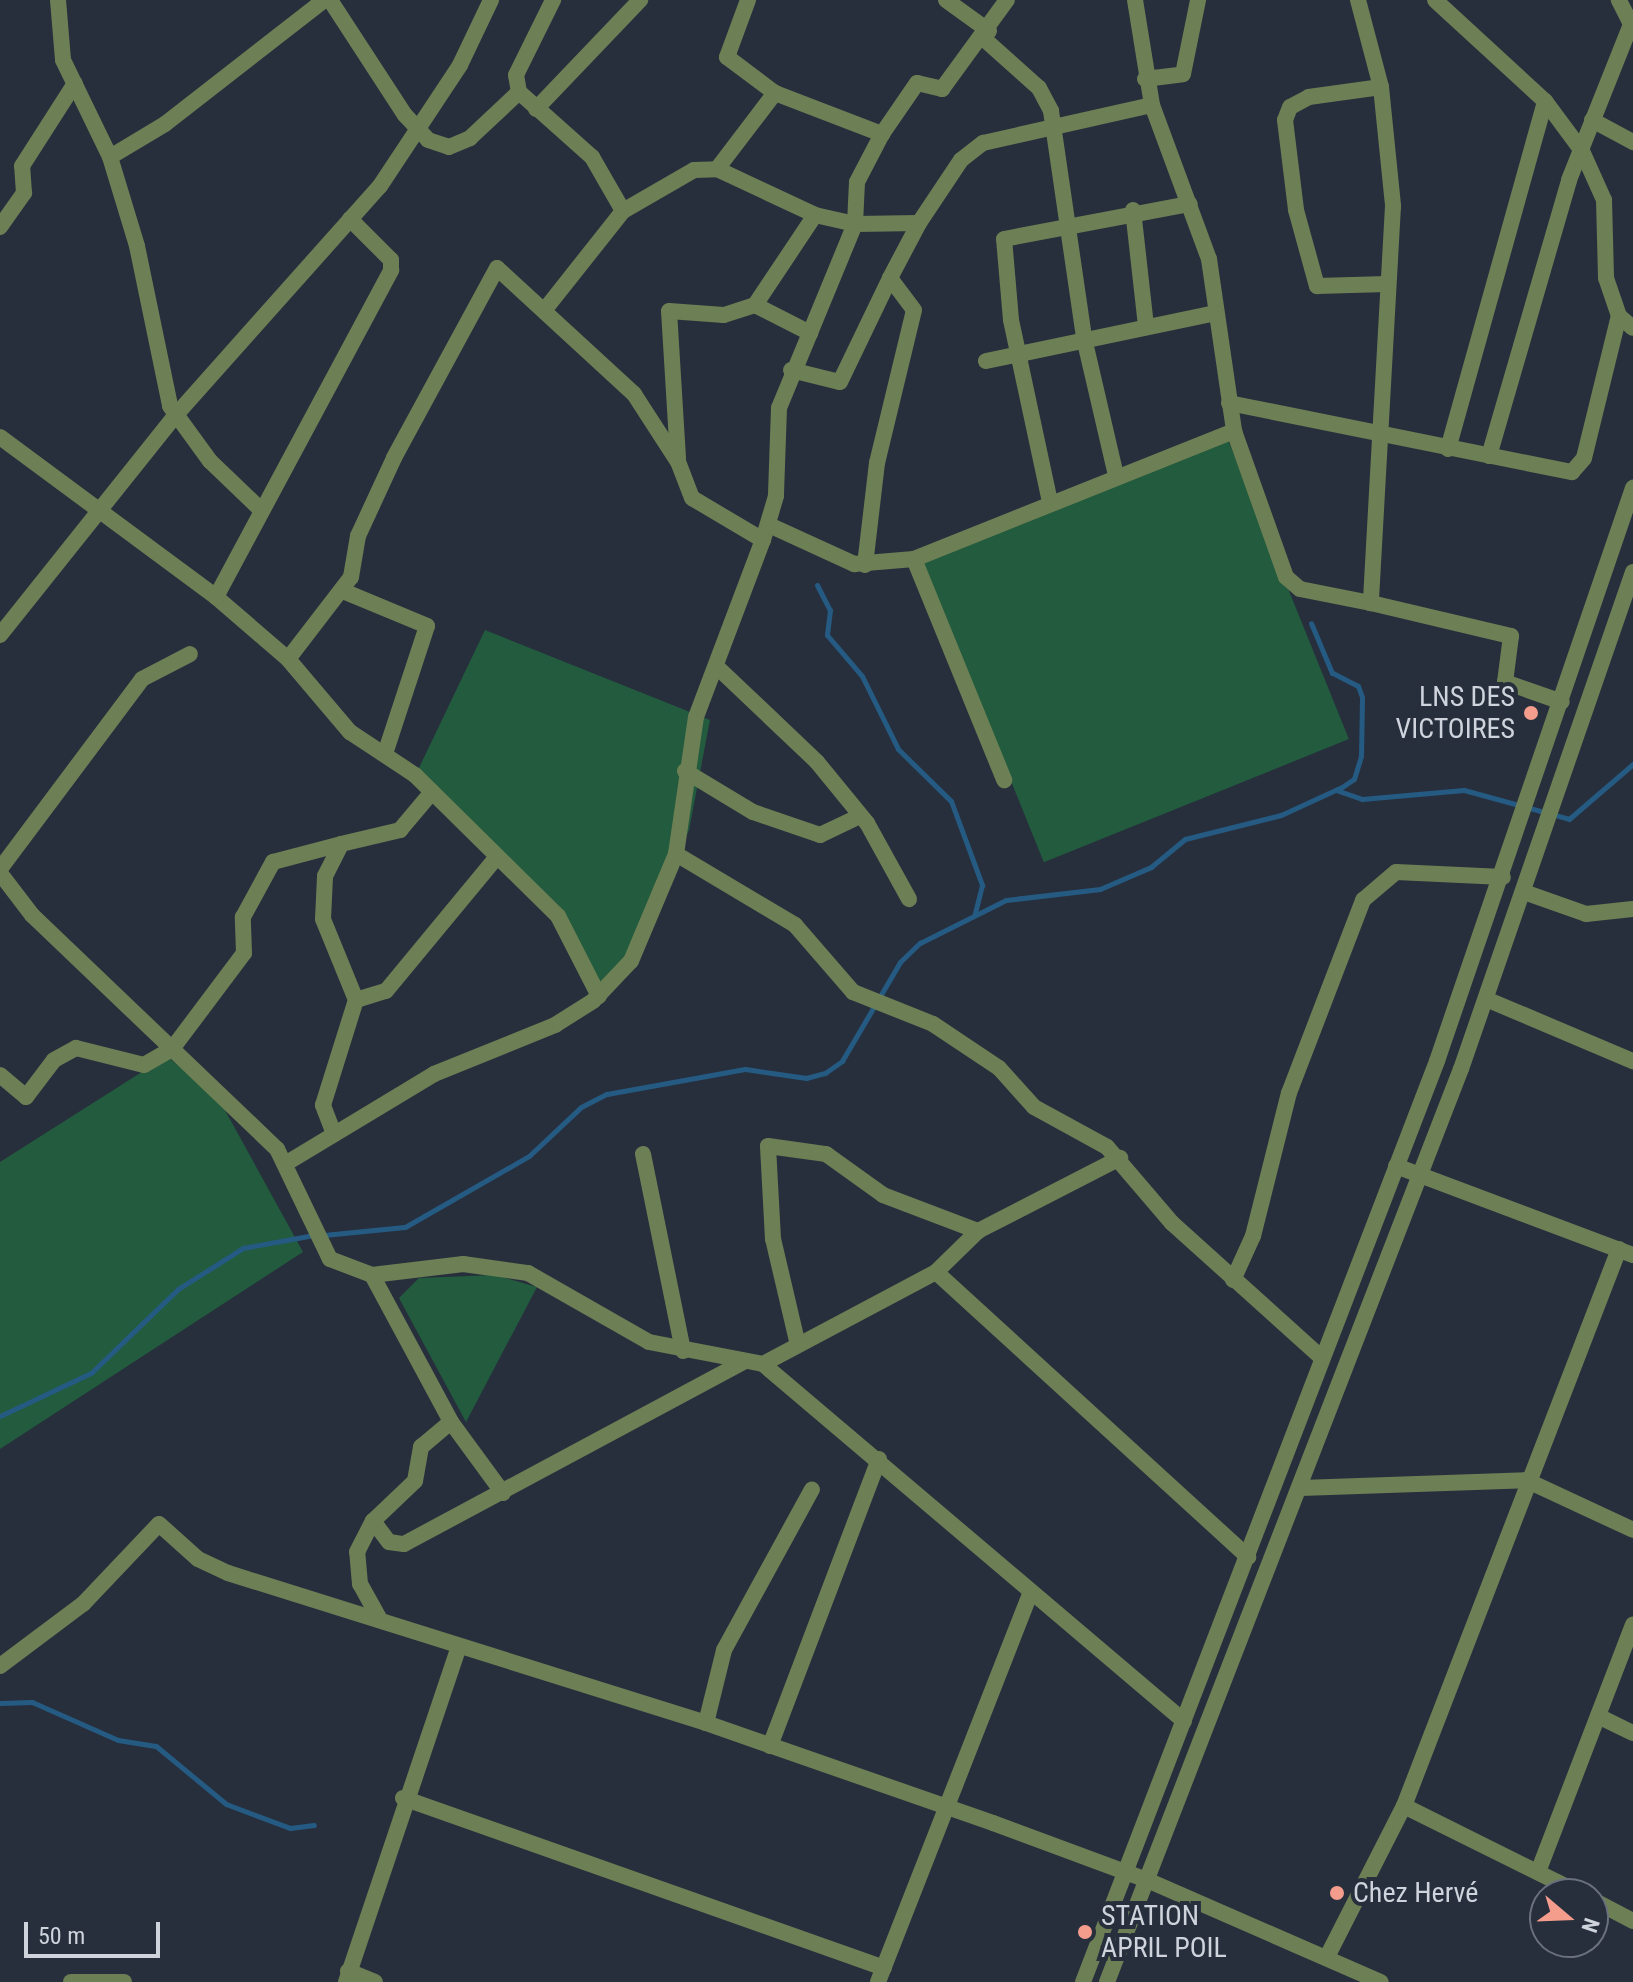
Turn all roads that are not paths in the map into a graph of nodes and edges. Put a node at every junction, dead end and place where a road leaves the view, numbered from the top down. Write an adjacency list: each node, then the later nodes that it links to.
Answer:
1 (327, 0): 25 (street); 29 (street)
2 (491, 0): 25 (street)
3 (553, 0): 18 (street)
4 (640, 0): 22 (street)
5 (748, 0): 19 (street)
6 (946, 0): 14 (street)
7 (1007, 0): 14 (street)
8 (1135, 0): 15 (street)
9 (1198, 0): 15 (street)
10 (1358, 0): 17 (street)
11 (1435, 0): 20 (street)
12 (1619, 0): 23 (street)
13 (56, 1): 16 (street)
14 (986, 34): 24 (street); 26 (street)
15 (1145, 79): 21 (street)
16 (75, 83): 29 (street); 39 (street)
17 (1381, 87): 41 (street); 41 (street)
18 (519, 92): 22 (street); 25 (street)
19 (775, 93): 26 (street); 30 (street)
20 (1545, 101): 28 (street); 58 (street)
21 (1152, 105): 24 (street); 31 (street)
22 (536, 109): 33 (street)
23 (1592, 120): 27 (street); 28 (street)
24 (1055, 127): 36 (street); 38 (street)
25 (418, 131): 35 (street)
26 (882, 134): 37 (street)
27 (1633, 142)
28 (1582, 151): 45 (street); 59 (street)
29 (110, 157): 54 (street)
30 (717, 169): 33 (street); 34 (street)
31 (1190, 204): 32 (street); 44 (street)
32 (1133, 210): 38 (street); 46 (street)
33 (623, 211): 43 (street)
34 (815, 215): 37 (street); 42 (street)
35 (350, 219): 54 (street); 64 (street)
36 (919, 223): 37 (street); 40 (street)
37 (855, 224): 48 (street)
38 (1069, 224): 49 (street); 50 (street)
39 (0, 227)
40 (890, 278): 52 (street); 68 (street)
41 (1387, 284): 56 (street)
42 (755, 305): 48 (street); 60 (street)
43 (547, 307): 60 (street); 70 (street)
44 (1215, 313): 46 (street); 53 (street)
45 (1619, 316): 47 (street); 59 (street)
46 (1146, 326): 49 (street)
47 (1633, 328)
48 (810, 333): 52 (street)
49 (1084, 338): 50 (street); 61 (street)
50 (1019, 352): 51 (street); 63 (street)
51 (986, 361)
52 (791, 370): 66 (street)
53 (1229, 403): 55 (street); 56 (street)
54 (175, 416): 64 (street); 65 (street)
55 (1234, 431): 61 (street); 72 (street)
56 (1378, 434): 58 (street); 72 (street)
57 (0, 437): 65 (street)
58 (1448, 449): 59 (street)
59 (1489, 456)
60 (678, 462): 66 (street)
61 (1116, 476): 63 (street)
62 (1633, 488): 77 (street)
63 (1050, 502): 67 (street)
64 (258, 507): 71 (street)
65 (98, 512): 71 (street); 73 (street)
66 (766, 533): 68 (street); 76 (street)
67 (914, 559): 68 (street); 80 (street)
68 (865, 565)
69 (1633, 572): 88 (street)
70 (343, 591): 75 (street); 78 (street)
71 (216, 597): 75 (street)
72 (1371, 603): 77 (street)
73 (0, 635)
74 (190, 654): 86 (street)
75 (288, 659): 78 (street)
76 (716, 666): 79 (street); 82 (street)
77 (1562, 702): 87 (street)
78 (385, 754): 81 (street)
79 (685, 771): 82 (street); 84 (street)
80 (1004, 780)
81 (432, 792): 83 (street); 85 (street)
82 (860, 816): 89 (street)
83 (341, 844): 93 (street); 94 (street)
84 (676, 854): 91 (street); 99 (street)
85 (497, 857): 91 (street); 93 (street)
86 (0, 871): 94 (street)
87 (1503, 877): 101 (street); 107 (street)
88 (1524, 892): 90 (street); 92 (street)
89 (909, 899)
90 (1633, 909)
91 (599, 996): 97 (street)
92 (1486, 999): 95 (street); 102 (street)
93 (356, 1000): 97 (street)
94 (172, 1049): 96 (street); 100 (street)
95 (1633, 1061)
96 (0, 1075)
97 (334, 1134): 100 (street)
98 (643, 1154): 109 (street)
99 (1120, 1158): 103 (street); 107 (street)
100 (285, 1164): 106 (street)
101 (1396, 1166): 102 (street); 110 (street)
102 (1420, 1175): 104 (street); 116 (street)
103 (978, 1231): 105 (street); 108 (street)
104 (1626, 1252): 115 (street)
105 (936, 1272): 108 (street); 121 (street)
106 (372, 1275): 109 (street); 113 (street)
107 (1233, 1280): 110 (street)
108 (797, 1341): 112 (street)
109 (683, 1351): 111 (street)
110 (1321, 1357): 121 (street)
111 (743, 1362): 112 (street); 118 (street)
112 (763, 1364): 114 (street)
113 (451, 1422): 118 (street); 119 (street)
114 (879, 1459): 122 (street); 131 (street)
115 (1526, 1480): 116 (street); 120 (street); 133 (street)
116 (1301, 1488): 138 (street)
117 (812, 1489): 129 (street)
118 (503, 1493): 119 (street)
119 (373, 1521): 123 (street)
120 (1633, 1530)
121 (1248, 1557): 128 (street)
122 (1031, 1592): 128 (street); 134 (street)
123 (379, 1618): 125 (street); 126 (street)
124 (1633, 1625): 127 (street)
125 (459, 1647): 129 (street); 132 (street)
126 (0, 1666)
127 (1598, 1716): 130 (street); 136 (street)
128 (1184, 1721): 135 (street)
129 (706, 1723): 131 (street)
130 (1633, 1733)
131 (770, 1746): 134 (street)
132 (403, 1798): 142 (street); 143 (street)
133 (1404, 1806): 136 (street); 141 (street)
134 (948, 1809): 135 (street); 142 (street)
135 (1126, 1872): 138 (street); 148 (street)
136 (1538, 1872): 137 (street)
137 (1550, 1878)
138 (1147, 1880): 141 (street); 149 (street)
139 (1609, 1908): 140 (street)
140 (1633, 1921)
141 (1328, 1955): 150 (street)
142 (881, 1975)
143 (347, 1977): 147 (street)
144 (88, 1981): 145 (street); 146 (street)
145 (71, 1982)
146 (124, 1982)
147 (375, 1982)
148 (1083, 1982)
149 (1107, 1982)
150 (1381, 1982)

